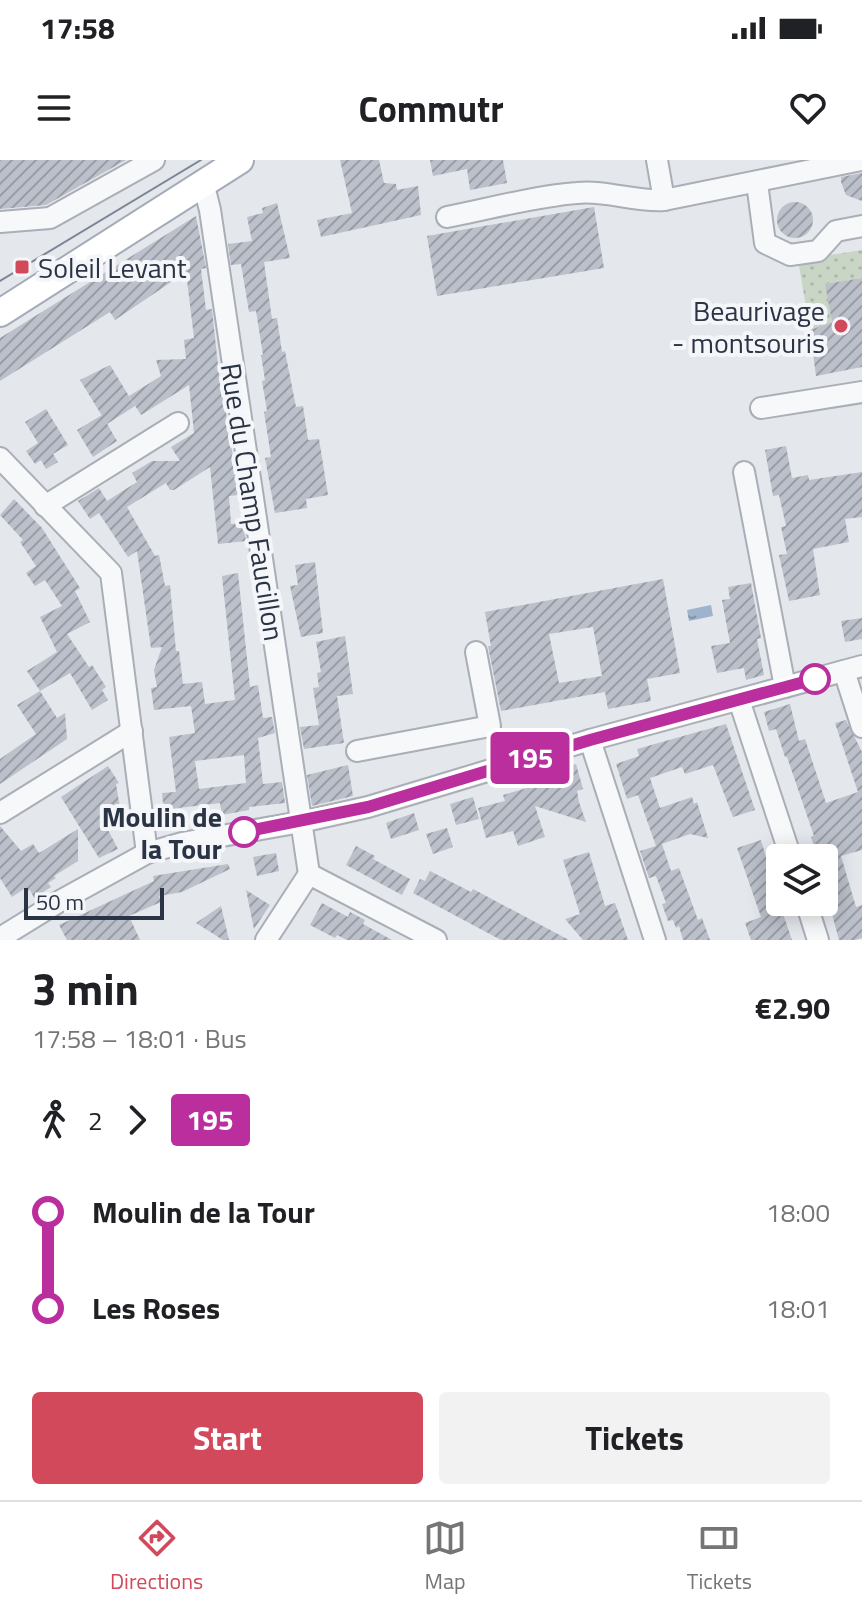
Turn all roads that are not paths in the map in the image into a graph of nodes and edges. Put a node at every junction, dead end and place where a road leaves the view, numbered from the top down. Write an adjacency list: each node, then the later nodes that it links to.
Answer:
1 (154, 160): 9 (street)
2 (240, 160): 5 (main road)
3 (861, 160): 6 (street)
4 (658, 167): 7 (street)
5 (203, 182): 11 (main road); 27 (street, Rue du Champ Faucillon)
6 (757, 183): 7 (street); 10 (street)
7 (664, 200): 8 (street)
8 (447, 217)
9 (0, 222)
10 (862, 226)
11 (0, 313)
12 (862, 392): 13 (street)
13 (761, 408)
14 (178, 423): 17 (street)
15 (3, 469): 17 (street)
16 (744, 472): 20 (street)
17 (45, 506): 23 (street)
18 (476, 652): 25 (street)
19 (853, 669): 20 (street); 22 (street)
20 (785, 687): 21 (street)
21 (739, 700): 24 (street); 28 (street)
22 (862, 727)
23 (132, 731): 26 (street); 29 (street)
24 (590, 740): 27 (street); 35 (street)
25 (357, 751)
26 (0, 813)
27 (301, 822): 29 (street); 30 (street, Rue du Champ Faucillon)
28 (786, 844)
29 (147, 853): 32 (street)
30 (309, 874): 33 (street); 34 (street)
31 (810, 916): 36 (street)
32 (0, 938)
33 (266, 940)
34 (436, 940)
35 (655, 940)
36 (818, 940)

